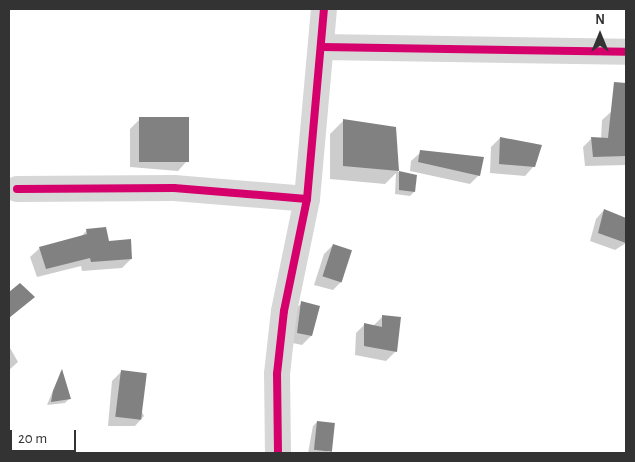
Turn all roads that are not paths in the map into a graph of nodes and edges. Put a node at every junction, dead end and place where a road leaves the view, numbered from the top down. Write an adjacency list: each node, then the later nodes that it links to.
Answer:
1 (324, 9): 2 (street)
2 (322, 47): 3 (street); 5 (street)
3 (626, 52)
4 (17, 189): 5 (street)
5 (307, 199): 6 (street)
6 (278, 453)

